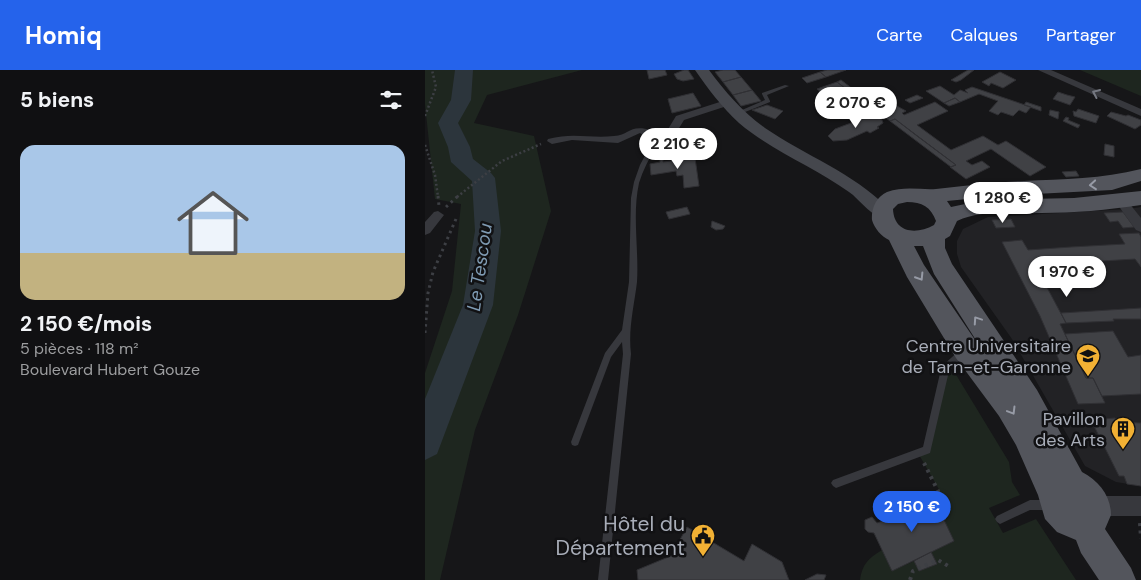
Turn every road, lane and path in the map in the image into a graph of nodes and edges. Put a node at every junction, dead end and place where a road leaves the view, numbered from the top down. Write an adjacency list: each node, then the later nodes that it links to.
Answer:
1 (432, 70): 8 (path)
2 (702, 70): 5 (main road)
3 (1043, 70): 7 (street, one-way to 3)
4 (787, 86): 6 (lane)
5 (726, 103): 6 (main road); 11 (street)
6 (738, 112): 12 (main road)
7 (1141, 113)
8 (425, 116)
9 (552, 141): 11 (street); 16 (path)
10 (425, 145): 18 (path)
11 (652, 148): 25 (lane)
12 (810, 161): 14 (main road); 17 (main road)
13 (1141, 176): 14 (main road, one-way to 14)
14 (915, 196): 17 (main road); 21 (main road)
15 (1131, 199): 20 (street); 21 (main road)
16 (453, 200)
17 (882, 212): 23 (main road)
18 (438, 215): 22 (street)
19 (456, 218): 24 (path)
20 (1141, 227)
21 (940, 228): 23 (main road); 30 (main road, one-way to 21)
22 (425, 230)
23 (897, 234): 26 (main road, one-way to 26)
24 (425, 333)
25 (624, 333): 27 (lane); 36 (lane)
26 (965, 350): 28 (lane); 30 (main road, one-way to 30)
27 (575, 442)
28 (918, 453): 29 (lane); 34 (path)
29 (836, 483)
30 (1060, 494): 32 (main road); 33 (lane)
31 (1141, 506): 32 (street)
32 (1090, 515): 38 (main road)
33 (1000, 519)
34 (944, 520)
35 (949, 567): 37 (path)
36 (603, 580)
37 (910, 580)
38 (1119, 580)

